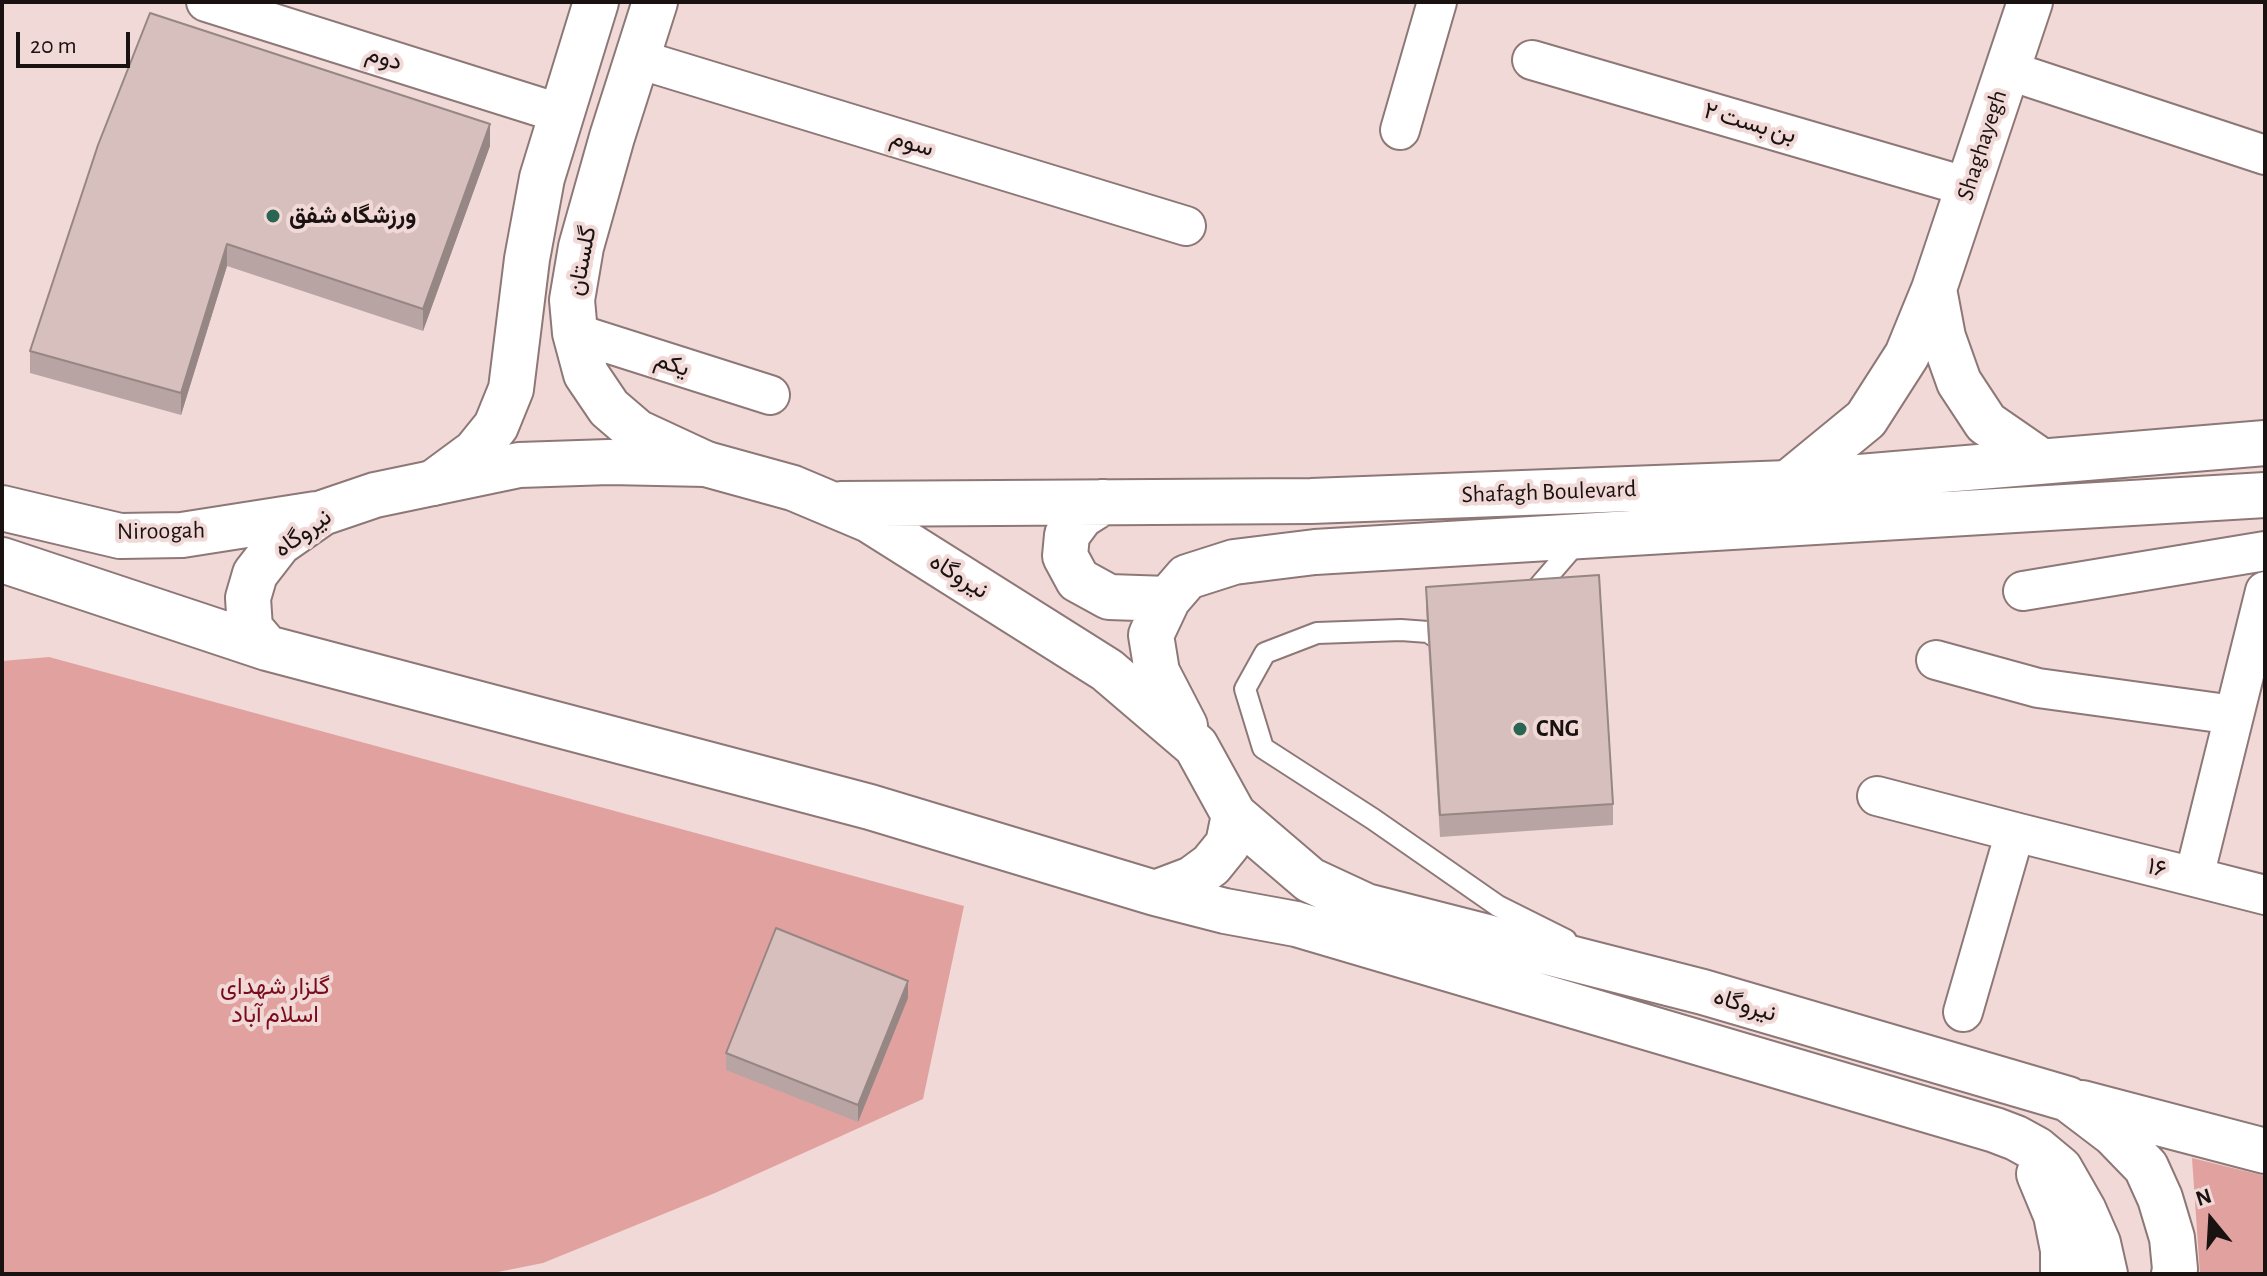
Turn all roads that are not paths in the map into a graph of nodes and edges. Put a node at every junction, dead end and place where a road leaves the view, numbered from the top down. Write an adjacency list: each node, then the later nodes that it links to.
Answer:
1 (206, 2): 9 (street, دوم)
2 (596, 2): 9 (main road)
3 (655, 2): 6 (main road, گلستان)
4 (1437, 2): 10 (street)
5 (2030, 2): 8 (main road, Shaghayegh)
6 (638, 59): 13 (street, سوم); 15 (main road, گلستان)
7 (1532, 60): 12 (street, بن بست ۲)
8 (2007, 70): 11 (street); 12 (main road, Shaghayegh)
9 (562, 114): 20 (main road)
10 (1400, 130)
11 (2265, 155)
12 (1968, 187): 14 (main road, Shaghayegh)
13 (1186, 226)
14 (1934, 289): 18 (main road); 21 (main road, Shaghayegh)
15 (575, 333): 16 (street, یکم); 19 (main road, گلستان)
16 (770, 395)
17 (2265, 443): 18 (main road, Shafagh Boulevard)
18 (2041, 461): 21 (main road, Shafagh Boulevard)
19 (706, 464): 20 (main road, نیروگاه); 24 (main road, نیروگاه)
20 (433, 483): 26 (main road, نیروگاه)
21 (1788, 483): 23 (main road, Shafagh Boulevard)
22 (2265, 495): 27 (main road, Shafagh Boulevard)
23 (1103, 502): 24 (main road, Shafagh Boulevard); 32 (main road)
24 (831, 504): 39 (main road, نیروگاه)
25 (2, 508): 26 (main road, Niroogah)
26 (322, 513): 34 (main road, نیروگاه)
27 (1582, 536): 32 (main road, Shafagh Boulevard); 33 (lane)
28 (2265, 551): 30 (street)
29 (2, 560): 34 (main road)
30 (2023, 591)
31 (2265, 591): 35 (street, ۱۶)
32 (1168, 599): 39 (main road, Shafagh Boulevard)
33 (1526, 618)
34 (267, 648): 45 (main road, نیروگاه)
35 (2258, 648): 38 (street, ۱۶)
36 (1936, 660): 38 (street)
37 (1446, 670): 48 (lane)
38 (2234, 715): 43 (street, ۱۶)
39 (1196, 746): 41 (main road, نیروگاه)
40 (1877, 796): 42 (street, ۱۶)
41 (1234, 815): 44 (main road, نیروگاه); 45 (main road)
42 (2015, 832): 43 (street, ۱۶); 49 (street)
43 (2194, 877): 46 (street)
44 (1310, 880): 47 (main road); 48 (main road, نیروگاه)
45 (1155, 893): 47 (main road, نیروگاه)
46 (2265, 895)
47 (1296, 924): 51 (main road, نیروگاه)
48 (1630, 973): 50 (main road, نیروگاه)
49 (1963, 1012)
50 (2068, 1099): 52 (main road); 55 (main road, نیروگاه)
51 (2016, 1138): 53 (main road); 54 (main road, نیروگاه)
52 (2265, 1151)
53 (2063, 1274)
54 (2105, 1274)
55 (2174, 1274)

